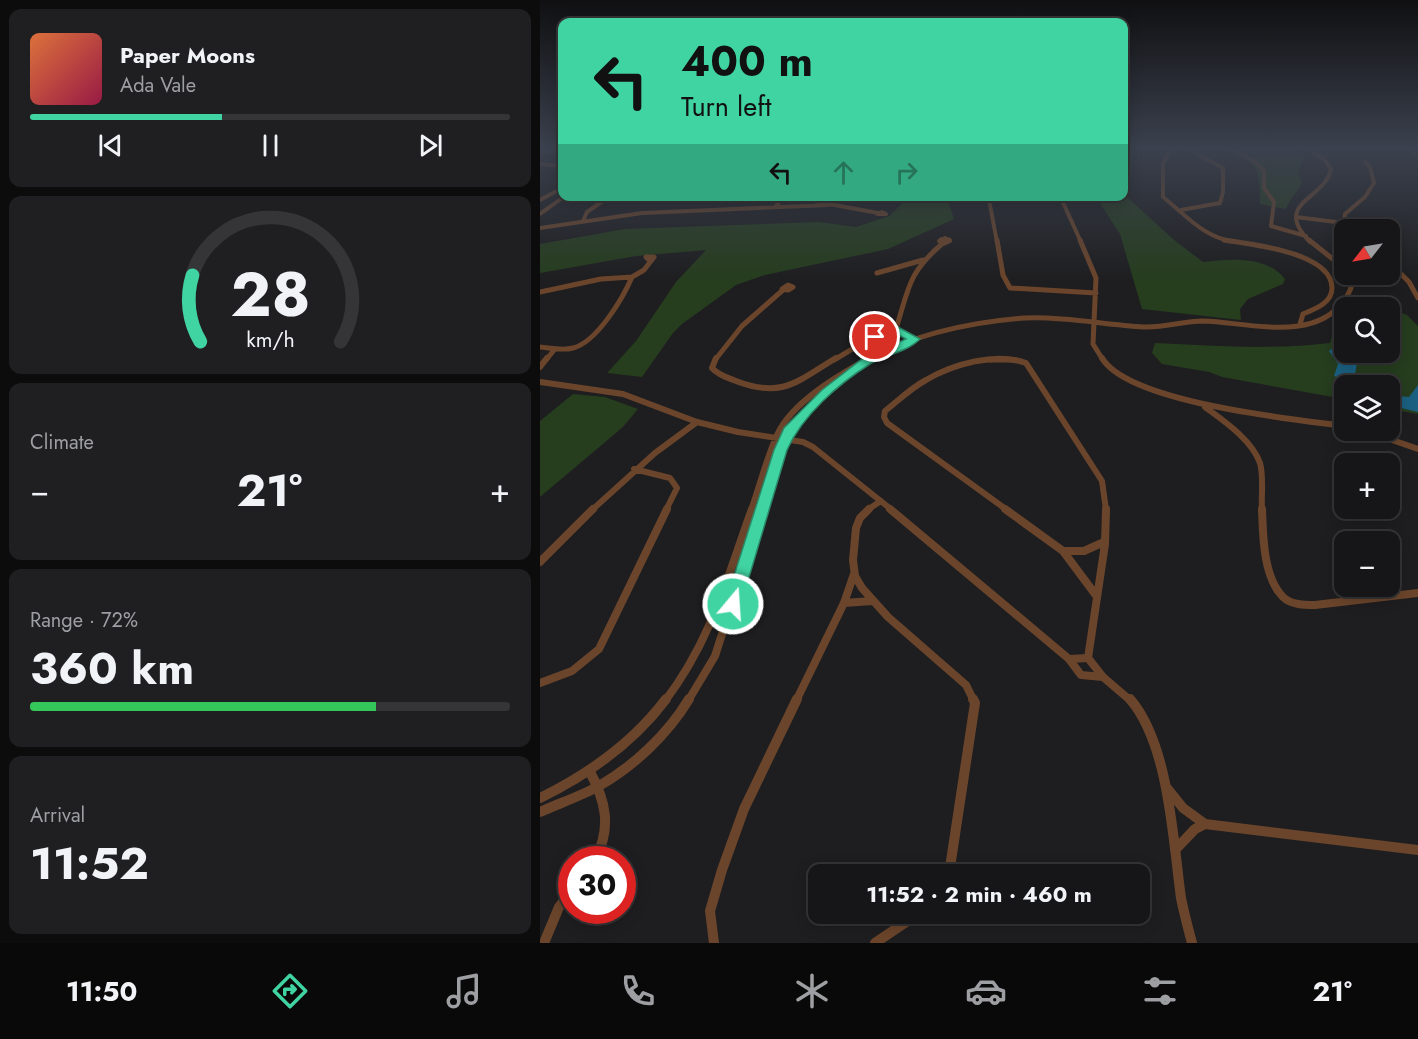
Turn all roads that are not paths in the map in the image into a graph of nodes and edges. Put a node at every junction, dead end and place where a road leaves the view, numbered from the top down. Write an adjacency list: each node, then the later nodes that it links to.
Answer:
1 (555, 192): 7 (street)
2 (1163, 192): 16 (street)
3 (1223, 192): 16 (street)
4 (1269, 192): 24 (street)
5 (1313, 192): 19 (street)
6 (1368, 192): 20 (street)
7 (540, 201)
8 (558, 201): 18 (street)
9 (603, 201): 21 (street)
10 (780, 201): 15 (street)
11 (809, 201): 14 (street)
12 (989, 201): 39 (street)
13 (1064, 201): 39 (street)
14 (828, 205): 15 (street); 17 (street)
15 (775, 207): 21 (street)
16 (1181, 210): 30 (street)
17 (878, 213)
18 (540, 214)
19 (1296, 217): 22 (street); 24 (street)
20 (1344, 219)
21 (583, 221): 23 (street)
22 (1334, 222)
23 (540, 228)
24 (1306, 236): 26 (street)
25 (943, 243): 28 (street)
26 (1334, 259)
27 (650, 261): 35 (street)
28 (923, 261): 31 (street); 34 (street)
29 (1334, 266): 30 (street)
30 (1320, 267): 42 (street)
31 (892, 270): 32 (street); 34 (street)
32 (877, 273)
33 (1400, 273): 40 (street)
34 (908, 274): 43 (street)
35 (632, 277): 38 (street); 46 (street)
36 (1352, 285): 42 (street)
37 (783, 290): 43 (street)
38 (540, 292)
39 (1096, 292): 41 (street)
40 (1418, 298)
41 (1096, 322): 42 (street); 44 (street); 50 (street)
42 (1300, 324)
43 (896, 329): 44 (street)
44 (914, 339): 47 (street)
45 (540, 347): 46 (street)
46 (555, 349): 48 (street)
47 (866, 361): 55 (street); 56 (street)
48 (540, 367)
49 (540, 382): 52 (street)
50 (1203, 405): 51 (street); 53 (street)
51 (1240, 410): 53 (street); 54 (street)
52 (697, 422): 55 (street); 59 (street)
53 (1228, 424): 65 (street)
54 (1334, 424)
55 (775, 438): 56 (street); 73 (street)
56 (785, 439): 60 (street); 74 (street)
57 (1395, 441): 58 (street)
58 (1418, 449)
59 (634, 469): 63 (street); 72 (street)
60 (881, 501): 64 (street); 70 (street)
61 (1104, 542): 62 (street); 62 (street); 66 (street)
62 (1063, 551): 66 (street)
63 (540, 562)
64 (854, 574): 67 (street); 68 (street)
65 (1418, 593)
66 (1095, 594): 69 (street)
67 (872, 601): 68 (street); 82 (street)
68 (844, 603): 86 (street)
69 (1088, 658): 70 (street); 71 (street)
70 (1069, 659): 71 (street)
71 (1103, 677): 75 (street)
72 (540, 683)
73 (589, 770): 74 (street); 76 (street)
74 (598, 786): 77 (street); 79 (street)
75 (1165, 786): 78 (street); 80 (street)
76 (540, 798)
77 (540, 812)
78 (1205, 824): 80 (street); 81 (street)
79 (600, 846)
80 (1175, 850): 88 (street)
81 (1418, 850)
82 (951, 864)
83 (558, 908): 85 (street)
84 (903, 924): 87 (street)
85 (544, 943)
86 (714, 943)
87 (875, 943)
88 (1192, 943)

